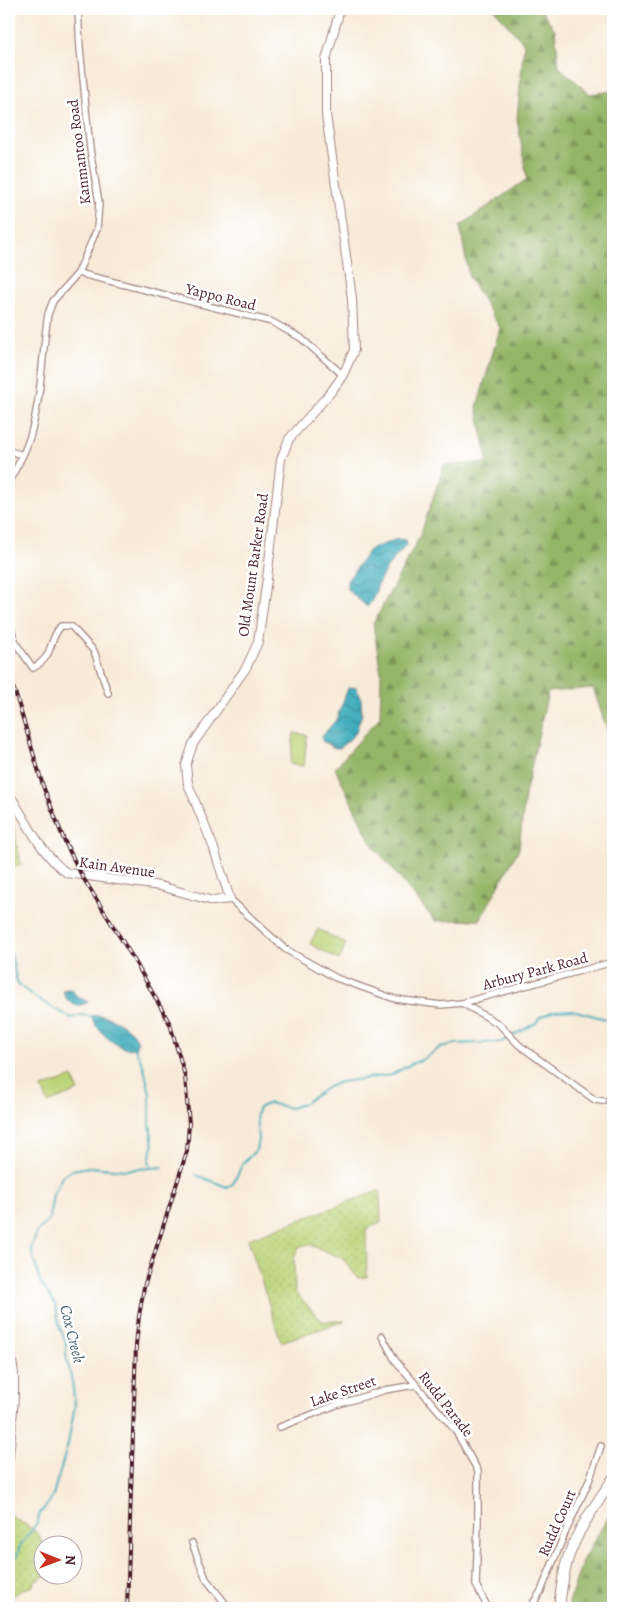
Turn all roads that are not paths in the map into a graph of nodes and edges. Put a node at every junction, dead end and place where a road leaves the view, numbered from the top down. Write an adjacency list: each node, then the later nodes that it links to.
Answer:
1 (78, 9): 3 (street, Kanmantoo Road)
2 (340, 9): 4 (main road, Old Mount Barker Road)
3 (78, 273): 4 (street, Yappo Road); 6 (street, Kanmantoo Road)
4 (343, 375): 11 (main road, Old Mount Barker Road)
5 (9, 451): 6 (street)
6 (23, 455): 7 (street, Kanmantoo Road)
7 (9, 482)
8 (9, 624): 9 (street)
9 (108, 692)
10 (9, 796): 11 (main road, Kain Avenue)
11 (230, 899): 13 (street, Old Mount Barker Road)
12 (613, 962): 13 (street, Arbury Park Road)
13 (462, 1003): 14 (street)
14 (603, 1101)
15 (382, 1336): 17 (street, Rudd Parade)
16 (9, 1340): 20 (main road)
17 (415, 1385): 18 (street, Lake Street); 24 (street, Rudd Parade)
18 (280, 1427)
19 (601, 1446): 25 (street, Rudd Court)
20 (9, 1457)
21 (613, 1479): 26 (highway)
22 (192, 1543): 23 (street)
23 (229, 1608)
24 (488, 1608)
25 (530, 1608)
26 (559, 1608)

